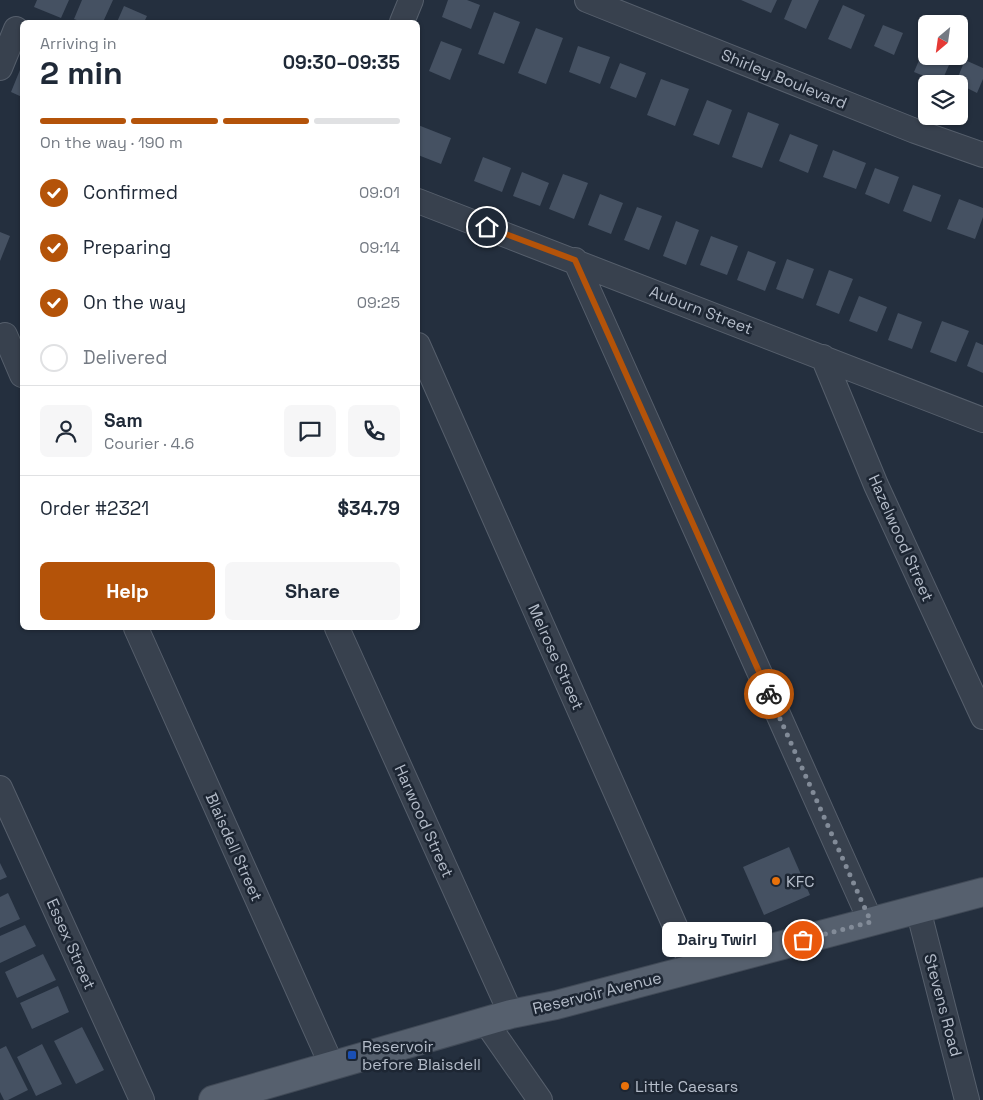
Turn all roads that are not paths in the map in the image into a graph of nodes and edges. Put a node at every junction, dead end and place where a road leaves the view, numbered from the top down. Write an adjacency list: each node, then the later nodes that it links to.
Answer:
1 (411, 0): 3 (street)
2 (586, 0): 6 (street, Shirley Boulevard)
3 (403, 20)
4 (13, 28): 5 (street)
5 (0, 68)
6 (983, 155)
7 (420, 202): 8 (street, Auburn Street)
8 (575, 260): 11 (street, Auburn Street); 20 (street)
9 (9, 333): 12 (street)
10 (420, 350): 21 (street, Melrose Street)
11 (822, 357): 13 (street, Auburn Street); 16 (street, Hazelwood Street)
12 (20, 369)
13 (983, 420)
14 (137, 630): 24 (street, Blaisdell Street)
15 (338, 630): 22 (street, Harwood Street)
16 (983, 717)
17 (0, 788): 25 (street, Essex Street)
18 (983, 892): 19 (main road, Reservoir Avenue)
19 (918, 909): 20 (main road, Reservoir Avenue); 28 (street, Stevens Road)
20 (871, 922): 21 (main road, Reservoir Avenue)
21 (694, 969): 22 (main road, Reservoir Avenue)
22 (511, 1014): 23 (main road, Reservoir Avenue)
23 (485, 1021): 24 (main road, Reservoir Avenue); 27 (street)
24 (332, 1066): 26 (main road, Reservoir Avenue)
25 (142, 1100)
26 (213, 1100)
27 (540, 1100)
28 (967, 1100)

